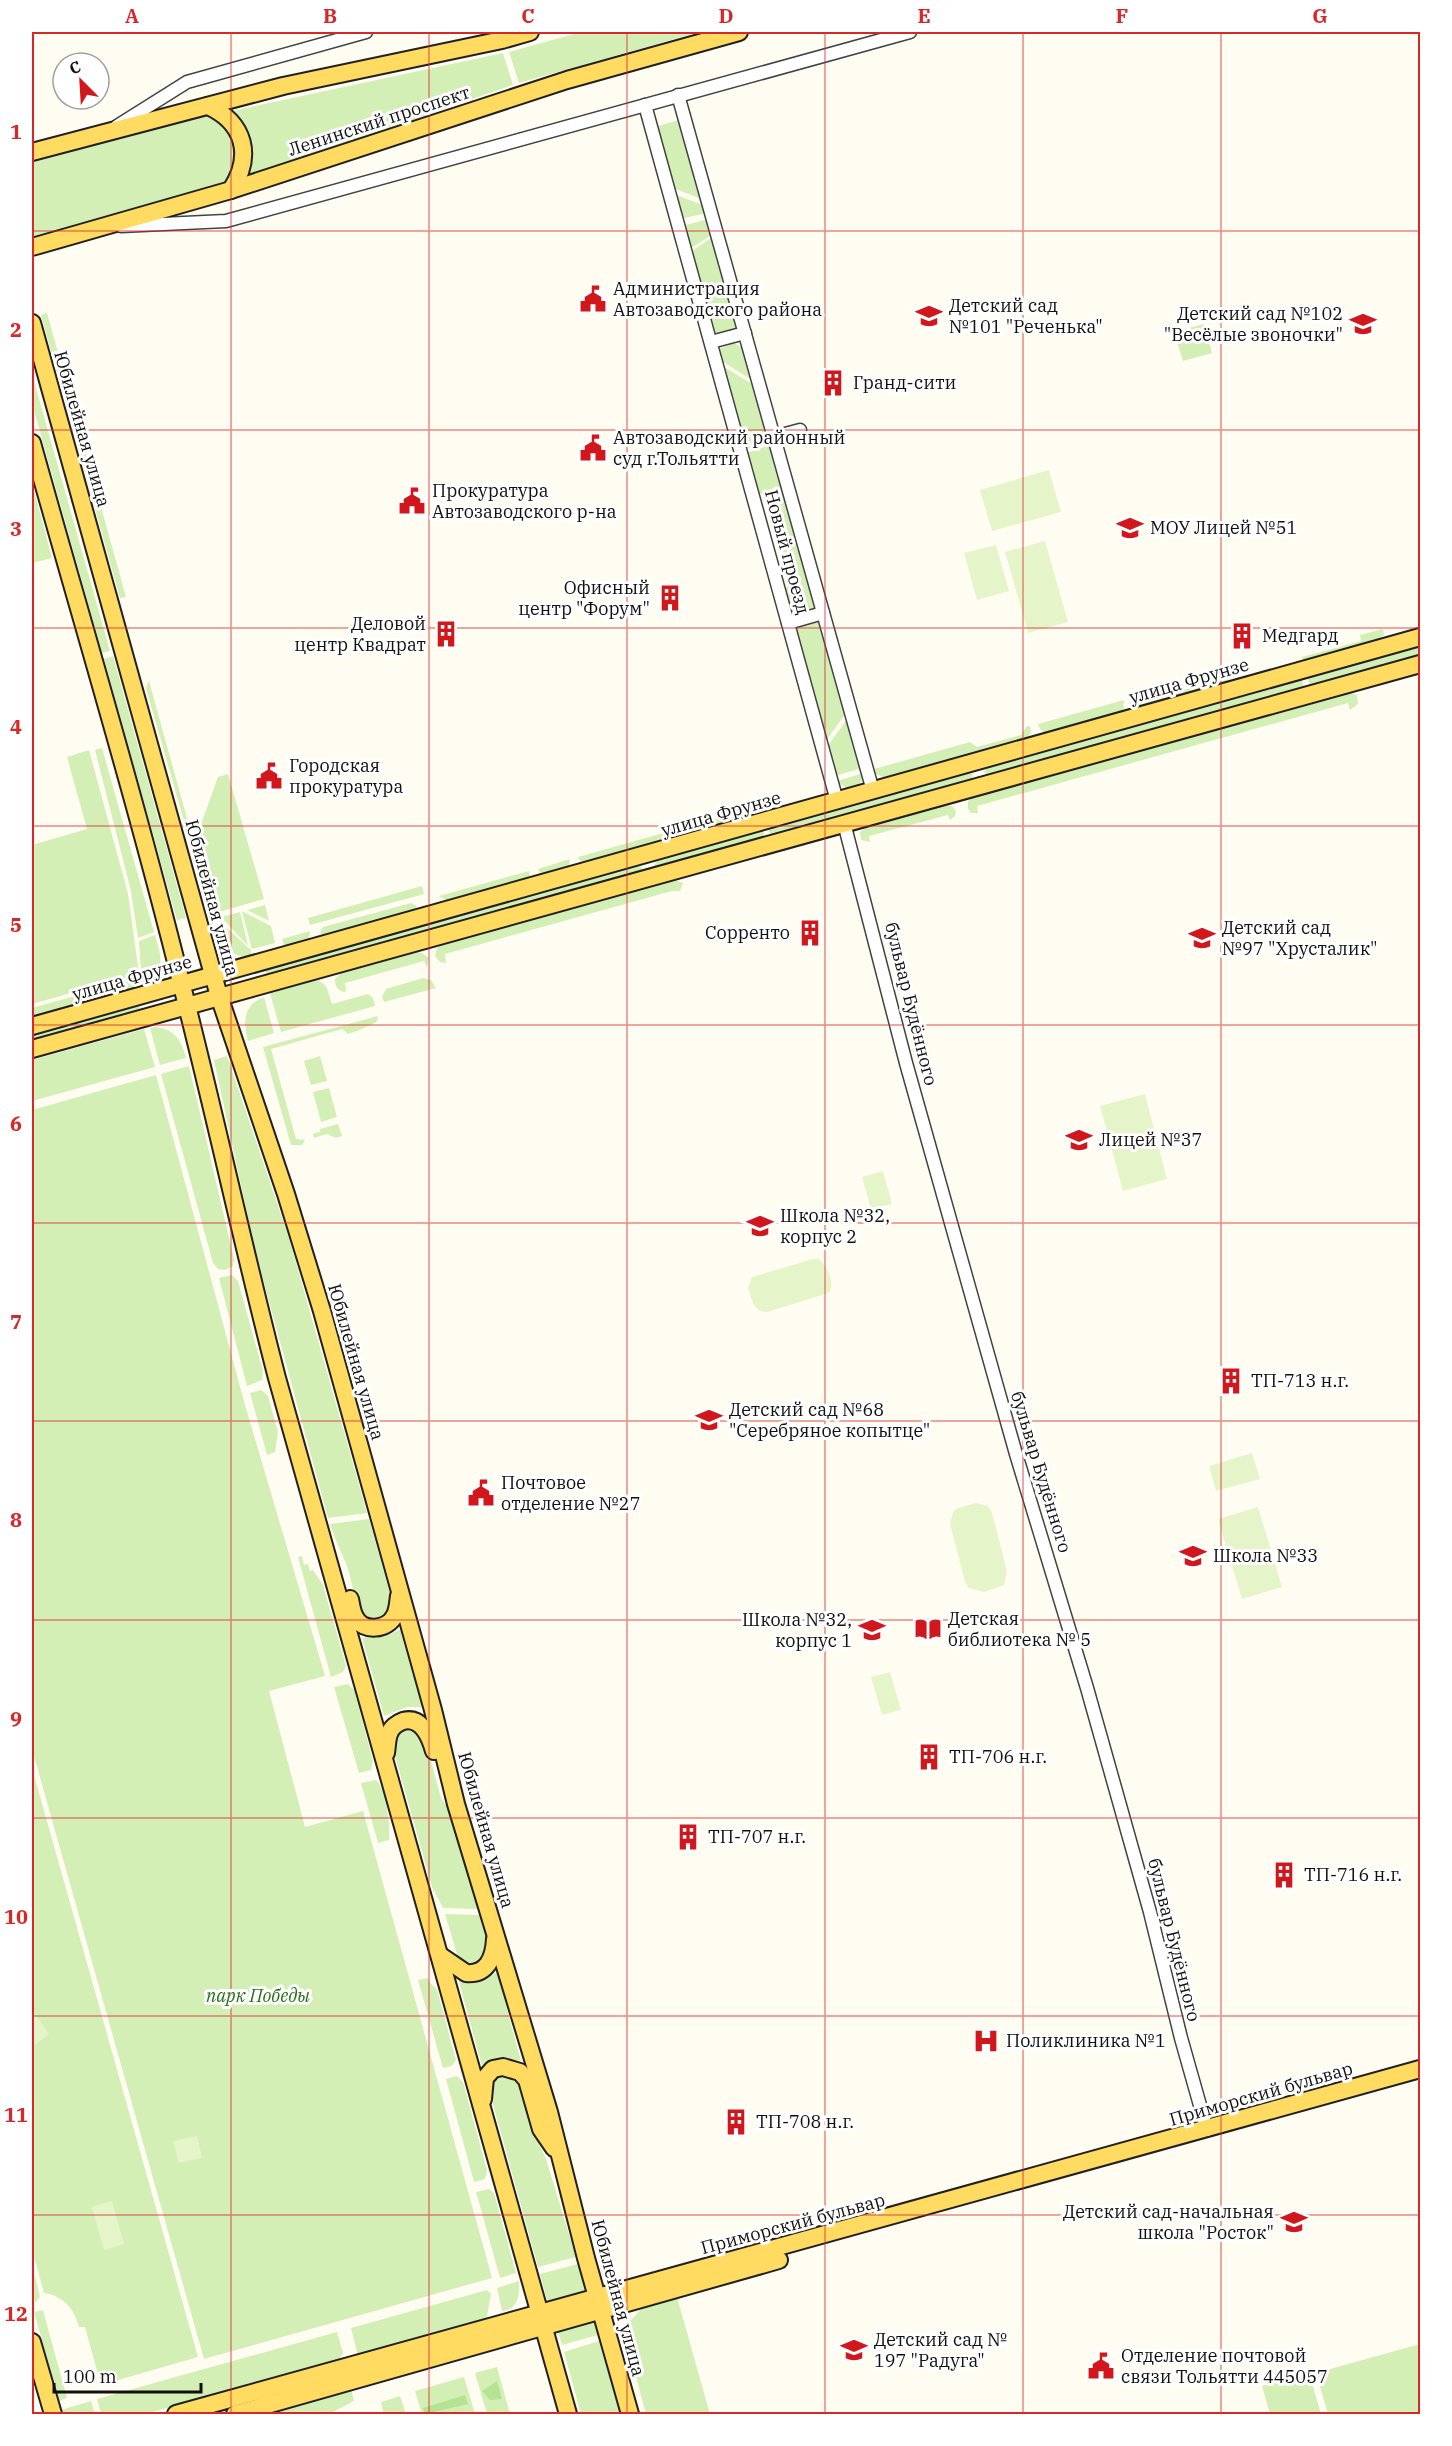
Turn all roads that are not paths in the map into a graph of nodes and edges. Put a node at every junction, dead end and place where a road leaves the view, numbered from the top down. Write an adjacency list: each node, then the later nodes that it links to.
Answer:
1 (366, 32): 8 (street)
2 (530, 32): 7 (main road)
3 (739, 32): 10 (main road, Ленинский проспект)
4 (910, 32): 5 (street)
5 (678, 95): 6 (street); 14 (street, Новый проезд)
6 (645, 105): 11 (street); 15 (street, Новый проезд)
7 (208, 106): 8 (main road); 10 (main road)
8 (105, 133): 9 (main road)
9 (32, 152)
10 (231, 190): 11 (main road, Ленинский проспект)
11 (102, 227): 12 (main road, Ленинский проспект)
12 (32, 247)
13 (32, 323): 30 (main road, Юбилейная улица)
14 (745, 333): 15 (street); 17 (street, Новый проезд)
15 (711, 342): 20 (street, Новый проезд)
16 (800, 430): 17 (street)
17 (774, 437): 19 (street, Новый проезд)
18 (32, 443): 31 (main road)
19 (824, 613): 20 (street); 25 (street, Новый проезд)
20 (788, 623): 26 (street, Новый проезд)
21 (1420, 637): 23 (main road, улица Фрунзе)
22 (1420, 664): 24 (main road)
23 (973, 763): 24 (main road); 25 (main road, улица Фрунзе)
24 (980, 785): 27 (main road)
25 (873, 791): 26 (main road, улица Фрунзе)
26 (837, 801): 28 (main road, улица Фрунзе)
27 (844, 823): 29 (main road); 45 (street, бульвар Будённого)
28 (647, 855): 29 (main road); 30 (main road, улица Фрунзе)
29 (652, 876): 32 (main road)
30 (214, 975): 31 (main road, улица Фрунзе); 32 (main road, Юбилейная улица)
31 (182, 984): 33 (main road); 34 (main road, улица Фрунзе)
32 (219, 996): 33 (main road); 37 (main road, Юбилейная улица)
33 (187, 1005): 35 (main road); 36 (main road)
34 (32, 1026)
35 (32, 1049)
36 (324, 1548): 37 (main road); 38 (main road)
37 (400, 1592): 39 (main road, Юбилейная улица)
38 (386, 1758): 39 (main road); 41 (main road)
39 (456, 1804): 40 (main road, Юбилейная улица)
40 (495, 1933): 41 (main road); 46 (main road, Юбилейная улица)
41 (441, 1956): 44 (main road)
42 (1420, 2069): 45 (main road, Приморский бульвар)
43 (1420, 2080): 47 (main road)
44 (483, 2110): 46 (main road); 48 (main road)
45 (1207, 2130): 47 (main road, Приморский бульвар)
46 (562, 2161): 47 (main road, Юбилейная улица)
47 (599, 2304): 48 (main road, Приморский бульвар); 54 (main road, Юбилейная улица)
48 (541, 2320): 51 (main road, Приморский бульвар); 52 (main road); 53 (main road)
49 (32, 2343): 50 (main road)
50 (50, 2412)
51 (176, 2415)
52 (235, 2415)
53 (568, 2415)
54 (630, 2415)

